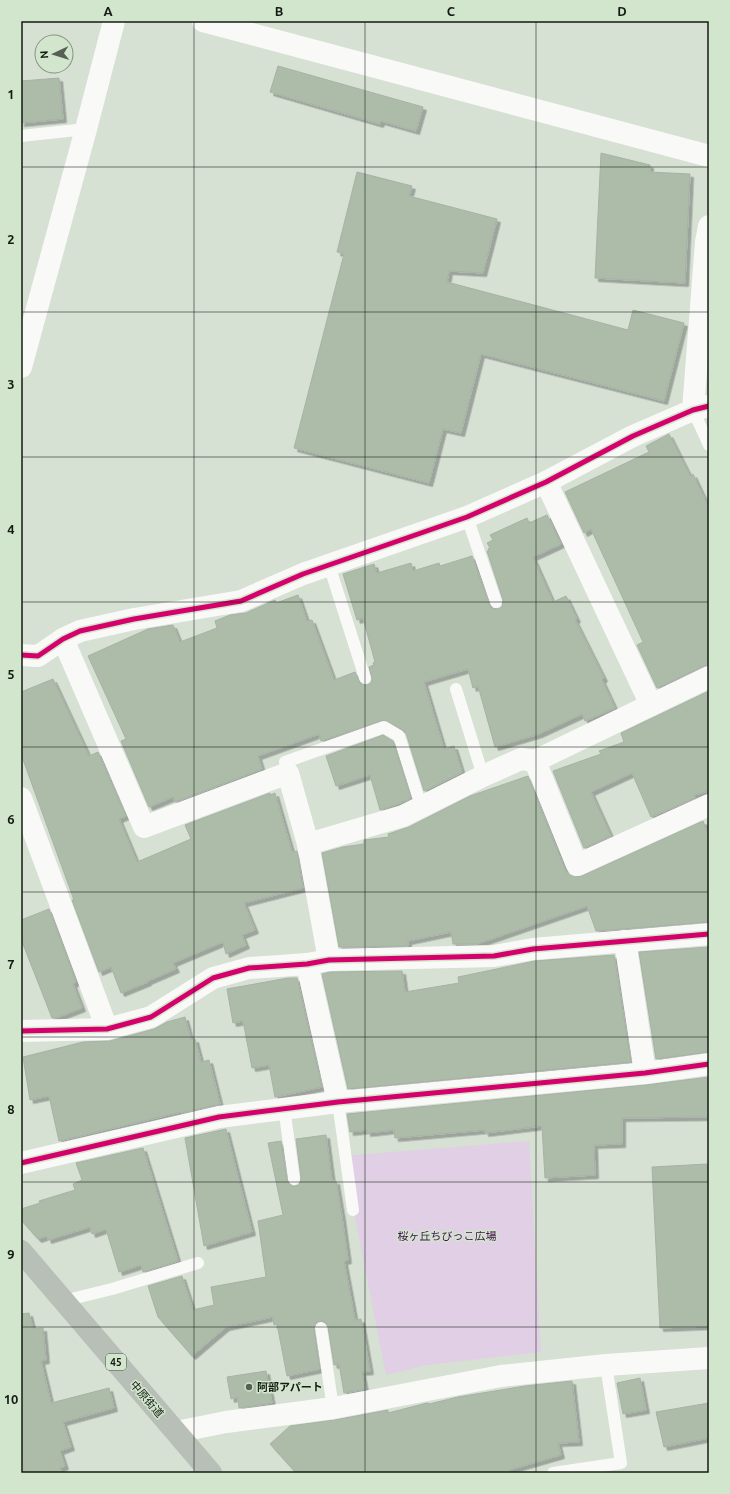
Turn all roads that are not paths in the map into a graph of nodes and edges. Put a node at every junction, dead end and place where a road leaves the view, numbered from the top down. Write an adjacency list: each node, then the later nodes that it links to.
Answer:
1 (114, 21): 3 (street)
2 (203, 21): 5 (street)
3 (86, 129): 4 (lane); 7 (street)
4 (21, 136)
5 (709, 156)
6 (709, 226): 10 (street)
7 (41, 295): 8 (street); 9 (street)
8 (21, 302)
9 (21, 367)
10 (701, 408): 11 (lane); 12 (street)
11 (709, 445)
12 (546, 482): 13 (street); 21 (street)
13 (467, 517): 14 (street); 15 (lane)
14 (329, 565): 16 (street); 19 (lane)
15 (496, 602)
16 (63, 639): 17 (street); 23 (street)
17 (21, 656)
18 (709, 677): 21 (street)
19 (365, 678)
20 (456, 689): 24 (lane)
21 (651, 705): 22 (street)
22 (535, 760): 24 (street); 26 (street)
23 (288, 773): 27 (lane); 28 (street)
24 (483, 776): 27 (street)
25 (21, 798): 33 (street)
26 (709, 805)
27 (422, 806): 28 (street)
28 (308, 844): 31 (street)
29 (709, 934): 30 (street)
30 (625, 941): 31 (street); 36 (street)
31 (329, 960): 32 (street)
32 (307, 964): 33 (street); 37 (street)
33 (107, 1030): 34 (street)
34 (21, 1031)
35 (709, 1064): 36 (street)
36 (645, 1073): 37 (street)
37 (338, 1102): 38 (street); 41 (lane)
38 (284, 1108): 39 (street); 40 (lane)
39 (21, 1163)
40 (294, 1179)
41 (352, 1210)
42 (21, 1252): 44 (main road, 中原街道 / 45)
43 (198, 1263): 44 (lane)
44 (63, 1301): 49 (main road, 中原街道 / 45)
45 (321, 1328): 48 (lane)
46 (709, 1358): 47 (street)
47 (606, 1365): 48 (street); 51 (lane)
48 (333, 1408): 49 (street)
49 (176, 1432): 50 (main road, 中原街道 / 45)
50 (211, 1473)
51 (553, 1473)

